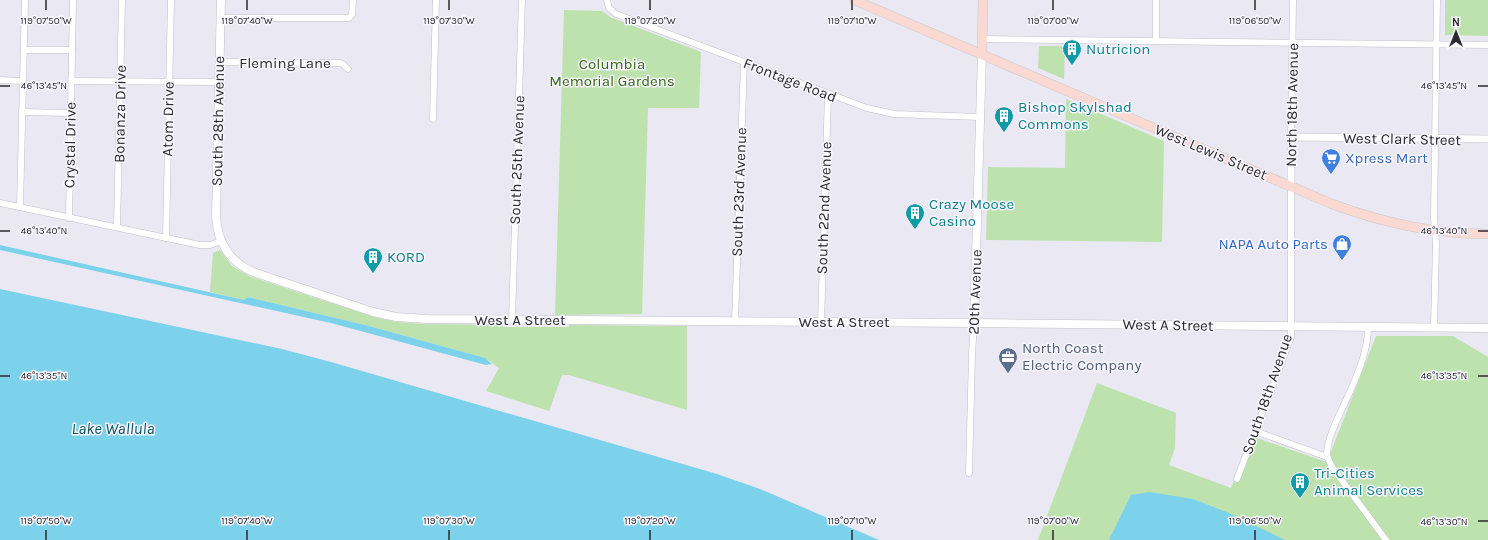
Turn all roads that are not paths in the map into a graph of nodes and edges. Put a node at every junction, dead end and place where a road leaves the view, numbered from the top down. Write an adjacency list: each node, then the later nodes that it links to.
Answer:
1 (25, 0): 21 (street)
2 (72, 0): 22 (street, Crystal Drive)
3 (122, 0): 30 (street, Bonanza Drive)
4 (171, 0): 31 (street, Atom Drive)
5 (221, 0): 15 (main road, South 28th Avenue)
6 (353, 0): 15 (street)
7 (436, 0): 37 (street)
8 (522, 0): 50 (street, South 25th Avenue)
9 (607, 0): 25 (street, Frontage Road)
10 (854, 0): 23 (main road, West Lewis Street)
11 (983, 0): 16 (main road, 20th Avenue)
12 (1156, 0): 17 (street)
13 (1293, 0): 18 (street, North 18th Avenue)
14 (1437, 0): 19 (street)
15 (221, 18): 24 (main road, South 28th Avenue)
16 (982, 39): 17 (street); 23 (main road, 20th Avenue)
17 (1156, 41): 18 (street)
18 (1292, 43): 19 (street); 38 (street, North 18th Avenue)
19 (1437, 44): 20 (street); 39 (street)
20 (1488, 45)
21 (24, 50): 22 (street); 28 (street)
22 (72, 50): 29 (street, Crystal Drive)
23 (982, 54): 36 (main road, 20th Avenue); 41 (main road, West Lewis Street)
24 (220, 62): 26 (street, Fleming Lane); 32 (main road, South 28th Avenue)
25 (744, 62): 33 (street, Frontage Road); 51 (street, South 23rd Avenue)
26 (348, 69)
27 (0, 80): 28 (street)
28 (23, 80): 34 (street)
29 (71, 81): 30 (street); 35 (street, Crystal Drive)
30 (120, 81): 31 (street); 45 (street, Bonanza Drive)
31 (169, 82): 32 (street); 48 (street, Atom Drive)
32 (219, 82): 49 (main road, South 28th Avenue)
33 (828, 94): 36 (street, Frontage Road); 52 (street, South 22nd Avenue)
34 (22, 112): 35 (street); 43 (street)
35 (71, 113): 44 (street, Crystal Drive)
36 (980, 117): 53 (main road, 20th Avenue)
37 (433, 119)
38 (1291, 138): 39 (street, West Clark Street); 41 (street, North 18th Avenue)
39 (1436, 139): 40 (street, West Clark Street); 46 (street)
40 (1488, 140)
41 (1291, 186): 46 (main road, West Lewis Street); 54 (street, South 18th Avenue)
42 (0, 203): 43 (street)
43 (20, 207): 44 (street)
44 (70, 218): 45 (street)
45 (118, 227): 48 (street)
46 (1434, 231): 47 (main road, West Lewis Street); 56 (street)
47 (1488, 234)
48 (166, 238): 49 (street)
49 (221, 241): 50 (main road, West A Street)
50 (512, 320): 51 (main road, West A Street)
51 (735, 321): 52 (main road, West A Street)
52 (820, 322): 53 (main road, West A Street)
53 (974, 322): 54 (main road, West A Street); 60 (street, 20th Avenue)
54 (1291, 326): 55 (main road, West A Street); 58 (street, South 18th Avenue)
55 (1368, 327): 56 (main road, West A Street); 59 (street)
56 (1434, 328): 57 (main road, West A Street)
57 (1488, 328)
58 (1255, 431): 59 (street); 61 (street, South 18th Avenue)
59 (1327, 457): 62 (street)
60 (970, 473)
61 (1237, 480)
62 (1386, 540)

